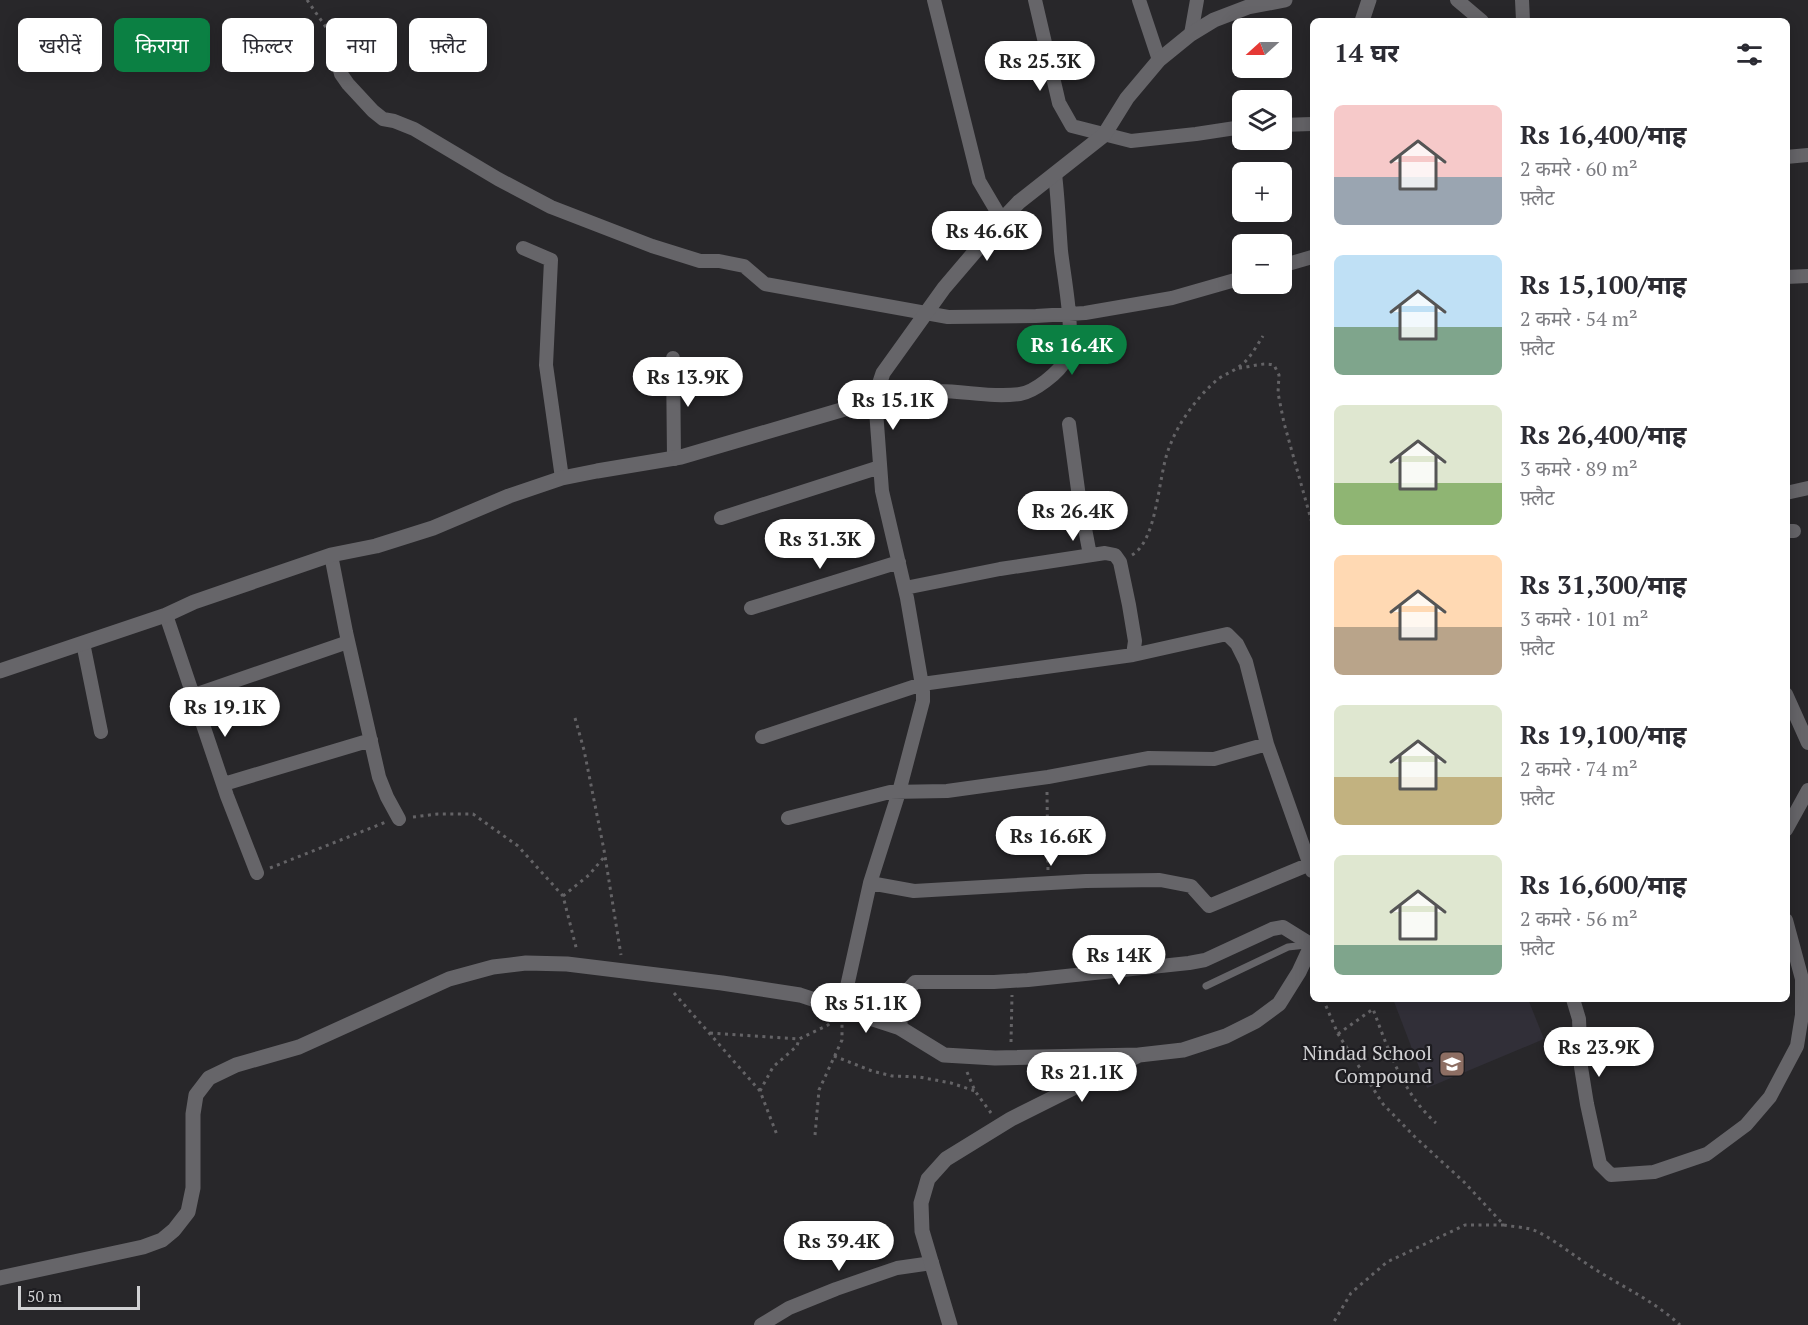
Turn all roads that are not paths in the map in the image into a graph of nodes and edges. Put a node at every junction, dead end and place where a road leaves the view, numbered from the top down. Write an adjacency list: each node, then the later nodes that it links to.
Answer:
1 (934, 0): 22 (street)
2 (1035, 0): 18 (street)
3 (1139, 0): 13 (street)
4 (1197, 0): 12 (street)
5 (1285, 0): 12 (street)
6 (1369, 0): 9 (street)
7 (1457, 0): 10 (street)
8 (1522, 0): 11 (street)
9 (1363, 18)
10 (1478, 18)
11 (1523, 18)
12 (1191, 34): 13 (street)
13 (1159, 60): 18 (street)
14 (340, 72): 29 (street)
15 (1310, 124): 16 (street)
16 (1292, 125)
17 (1232, 129): 18 (street)
18 (1104, 135): 21 (street)
19 (1808, 155): 20 (street)
20 (1790, 157)
21 (1055, 174): 22 (street); 30 (street)
22 (1002, 220): 29 (street)
23 (523, 248): 36 (street)
24 (1310, 258): 25 (street)
25 (1292, 263)
26 (1808, 276): 27 (street)
27 (1790, 278)
28 (1232, 281): 30 (street)
29 (926, 313): 30 (street); 32 (street)
30 (1068, 314): 32 (street)
31 (673, 358): 34 (street)
32 (874, 397): 34 (street); 35 (street)
33 (1069, 424): 41 (street)
34 (674, 459): 36 (street)
35 (880, 467): 39 (street); 42 (street)
36 (562, 478): 40 (street)
37 (1808, 488): 38 (street)
38 (1790, 492)
39 (721, 518)
40 (331, 555): 45 (street); 46 (street)
41 (1090, 555): 43 (street); 48 (street)
42 (899, 562): 43 (street); 44 (street)
43 (905, 588): 50 (street)
44 (751, 608)
45 (166, 615): 47 (street); 51 (street)
46 (348, 642): 51 (street); 55 (street)
47 (83, 643): 49 (street); 53 (street)
48 (1133, 656): 50 (street); 57 (street)
49 (0, 671)
50 (922, 684): 54 (street); 60 (street)
51 (194, 695): 58 (street)
52 (1790, 703): 56 (street)
53 (102, 732)
54 (762, 737)
55 (371, 740): 58 (street); 62 (street)
56 (1808, 743)
57 (1268, 744): 60 (street); 64 (street)
58 (224, 784): 66 (street)
59 (1808, 790): 63 (street)
60 (899, 792): 61 (street); 67 (street)
61 (788, 818)
62 (399, 819)
63 (1790, 823)
64 (1310, 864)
65 (1310, 867): 67 (street)
66 (257, 873)
67 (870, 883): 74 (street)
68 (1790, 935): 73 (street)
69 (1310, 943): 75 (street)
70 (1310, 944): 72 (lane)
71 (1310, 948): 76 (street)
72 (1206, 986)
73 (1574, 1002)
74 (842, 1009): 75 (street); 78 (street)
75 (900, 1028): 76 (street)
76 (1139, 1055): 77 (street)
77 (932, 1263): 79 (street); 80 (street)
78 (0, 1278)
79 (761, 1325)
80 (950, 1325)

